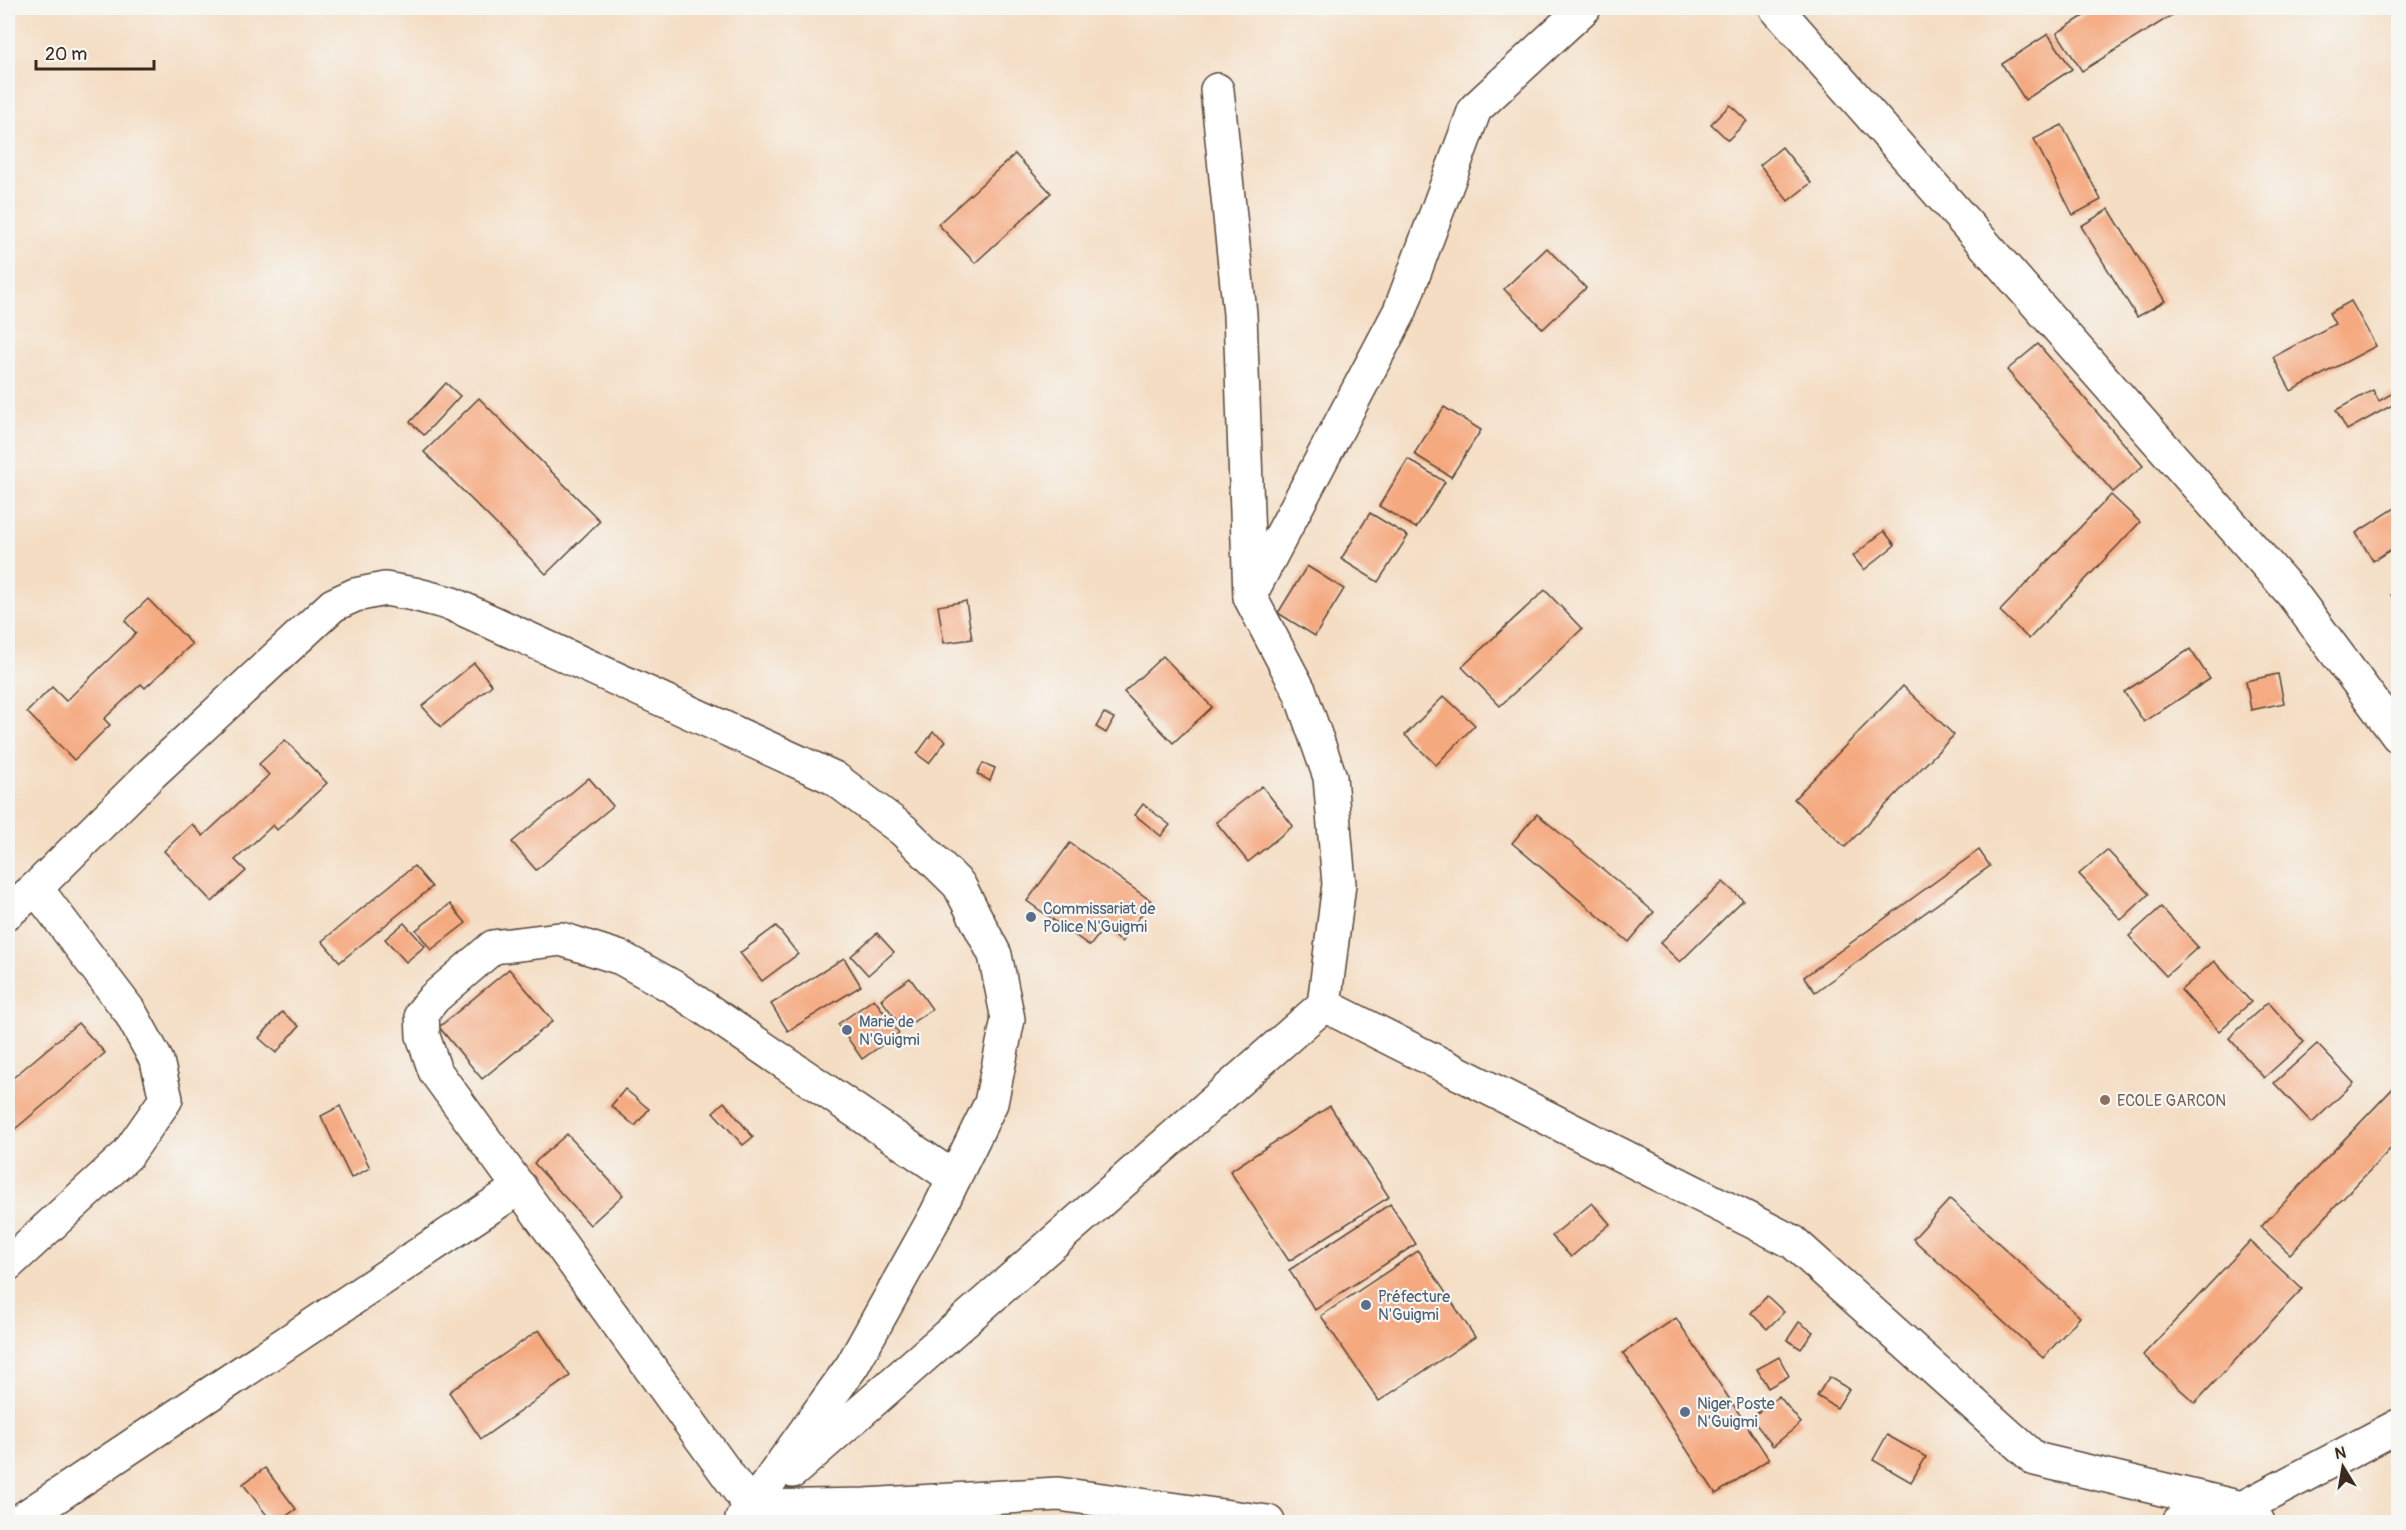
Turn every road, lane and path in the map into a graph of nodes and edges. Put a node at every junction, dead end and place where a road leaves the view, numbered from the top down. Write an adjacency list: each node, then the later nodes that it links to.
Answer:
1 (1584, 8): 4 (street)
2 (1776, 8): 5 (street)
3 (1217, 90): 4 (street)
4 (1250, 597): 8 (street)
5 (2398, 736)
6 (36, 888): 7 (street); 9 (street); 11 (street)
7 (8, 912)
8 (1324, 1005): 13 (street); 14 (street)
9 (954, 1178): 10 (street); 13 (street)
10 (520, 1188): 13 (street); 15 (street)
11 (8, 1264)
12 (2398, 1426): 14 (street)
13 (745, 1515): 16 (street)
14 (2250, 1515): 17 (street)
15 (18, 1522)
16 (1268, 1522)
17 (2179, 1522)

